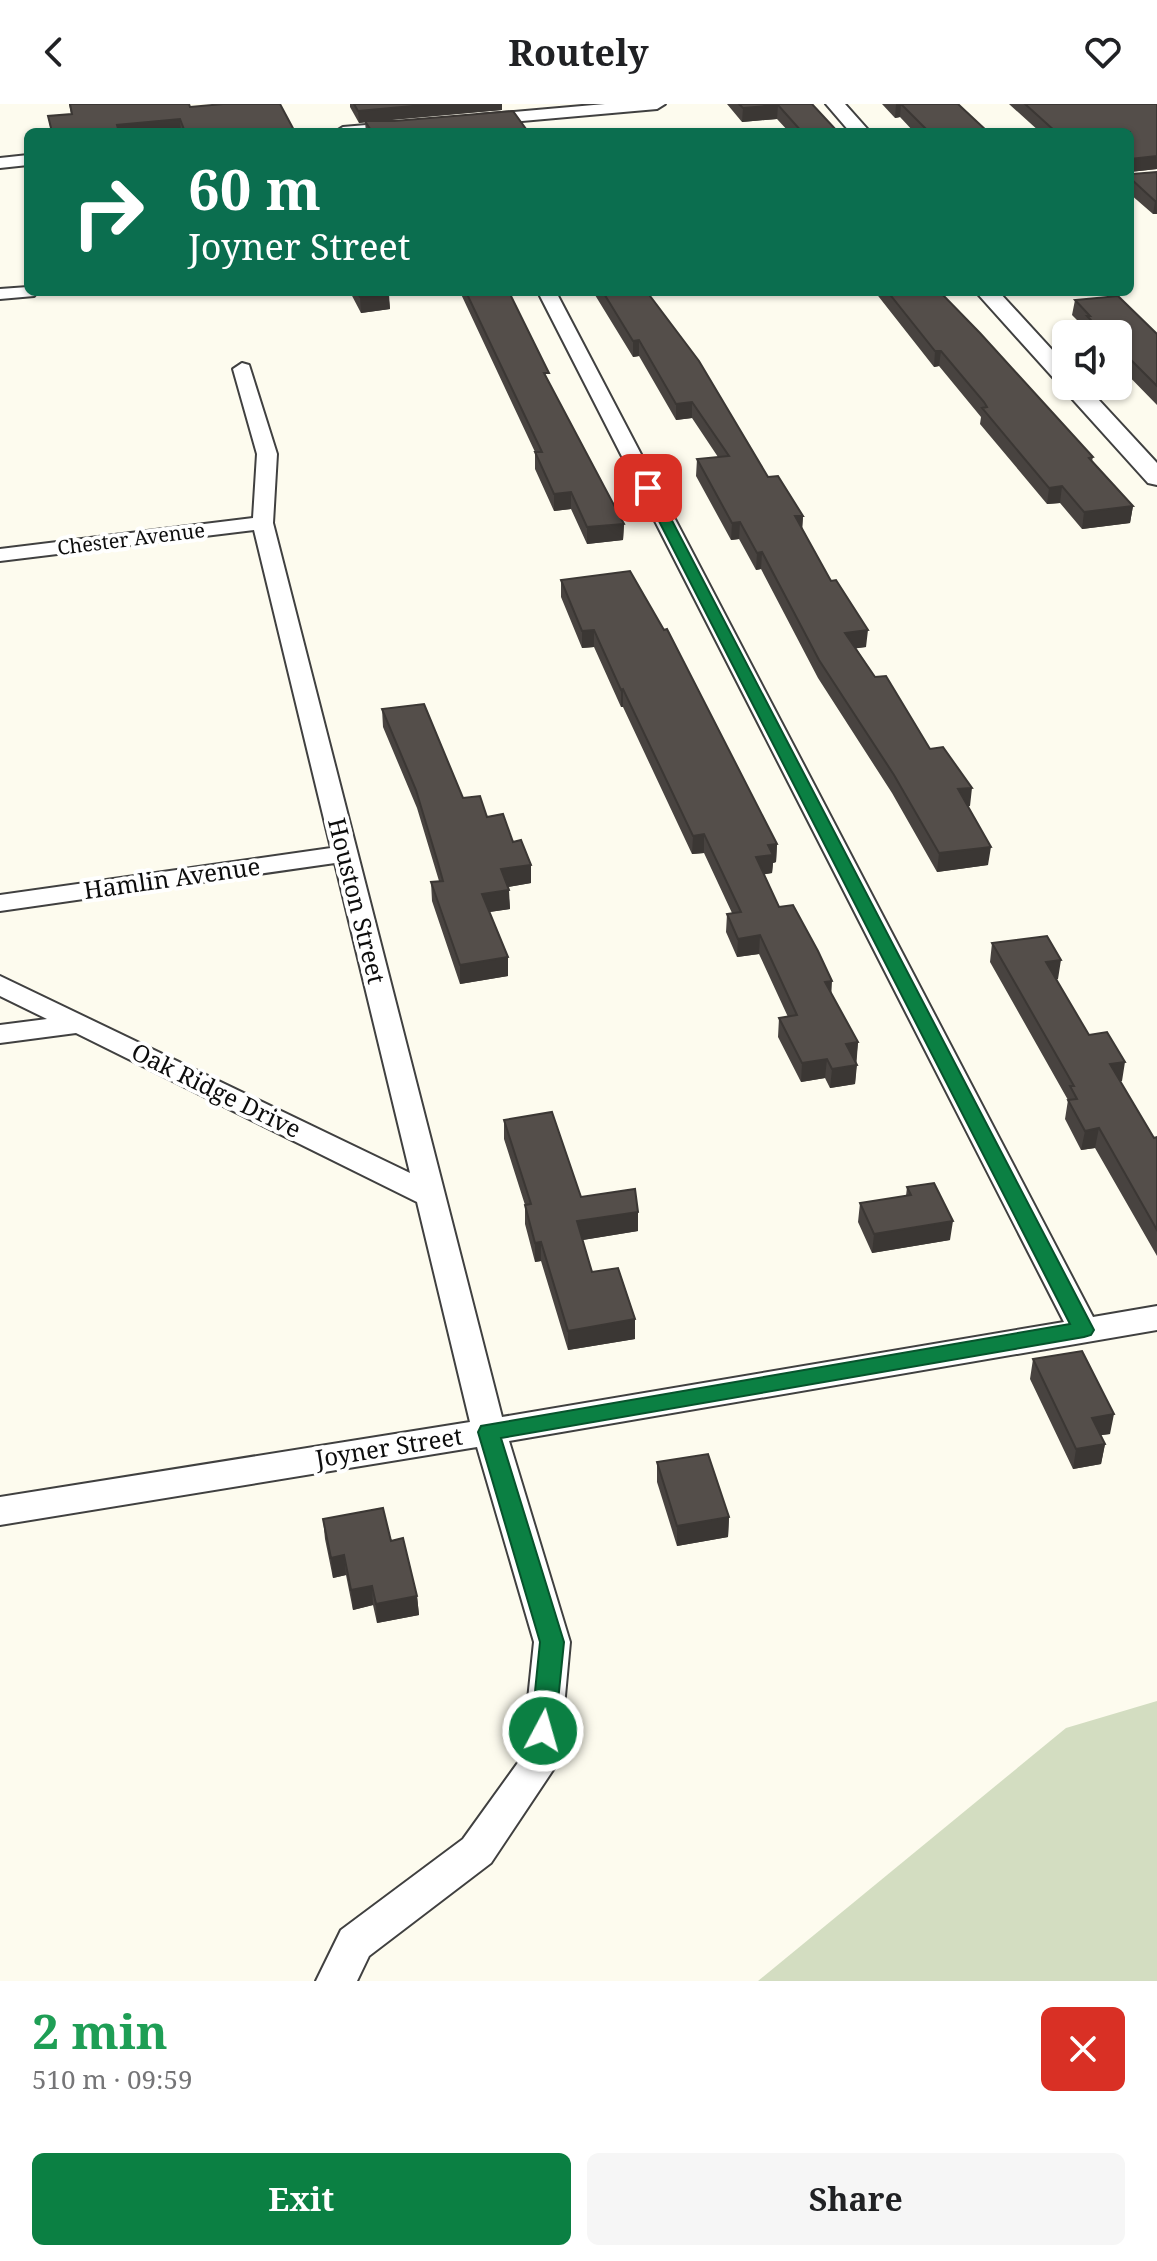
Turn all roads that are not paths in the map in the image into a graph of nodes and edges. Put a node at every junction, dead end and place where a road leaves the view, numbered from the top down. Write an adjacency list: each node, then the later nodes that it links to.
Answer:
1 (657, 104): 3 (street)
2 (835, 104): 6 (street)
3 (469, 121)
4 (422, 125): 5 (street)
5 (388, 128)
6 (856, 128)
7 (24, 160): 8 (street)
8 (0, 163)
9 (24, 292): 10 (street)
10 (0, 294)
11 (549, 296): 26 (street)
12 (991, 296): 13 (street)
13 (1052, 364)
14 (242, 369): 17 (street, Houston Street)
15 (1086, 400): 16 (street)
16 (1157, 478)
17 (263, 523): 18 (street, Chester Avenue); 19 (street, Houston Street)
18 (0, 555)
19 (344, 854): 20 (street, Hamlin Avenue); 24 (street, Houston Street)
20 (0, 903)
21 (0, 985): 22 (street, Oak Ridge Drive)
22 (80, 1024): 23 (street); 24 (street, Oak Ridge Drive)
23 (0, 1034)
24 (433, 1197): 27 (street, Houston Street)
25 (1157, 1318): 26 (street, Joyner Street)
26 (1084, 1330): 27 (street, Joyner Street)
27 (489, 1432): 28 (street, Joyner Street); 29 (street, Houston Street)
28 (0, 1511)
29 (336, 1981)

